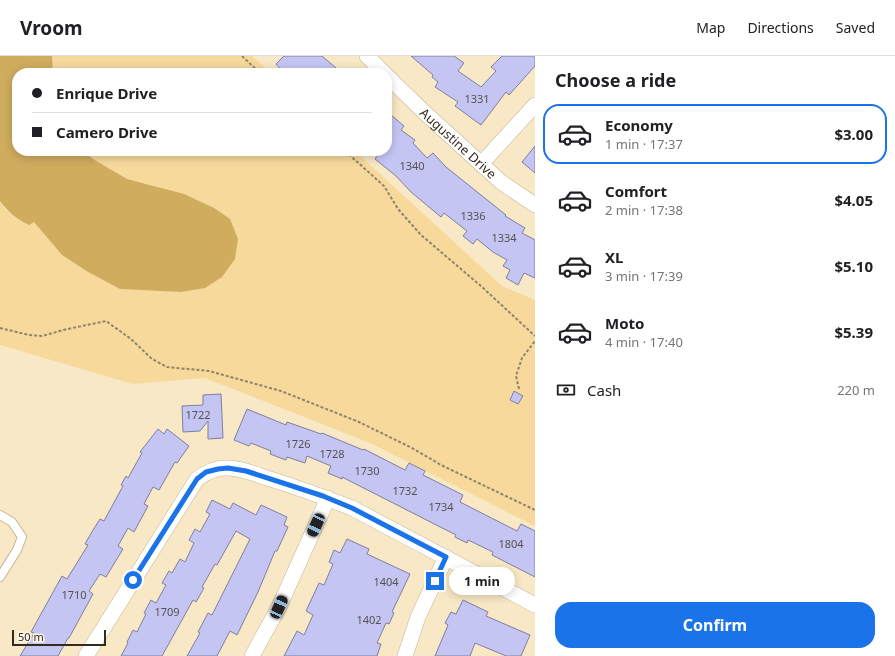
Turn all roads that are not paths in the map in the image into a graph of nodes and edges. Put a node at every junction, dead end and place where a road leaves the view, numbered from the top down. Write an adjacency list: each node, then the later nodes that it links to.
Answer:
1 (367, 56): 2 (street)
2 (379, 68)
3 (392, 81): 5 (street, Augustine Drive)
4 (535, 105): 5 (street)
5 (482, 164): 6 (street, Augustine Drive)
6 (535, 205)
7 (328, 498): 9 (street); 12 (street); 13 (street)
8 (0, 516): 10 (lane)
9 (446, 557): 11 (street); 14 (street)
10 (0, 577)
11 (535, 605)
12 (86, 656)
13 (252, 656)
14 (404, 656)

